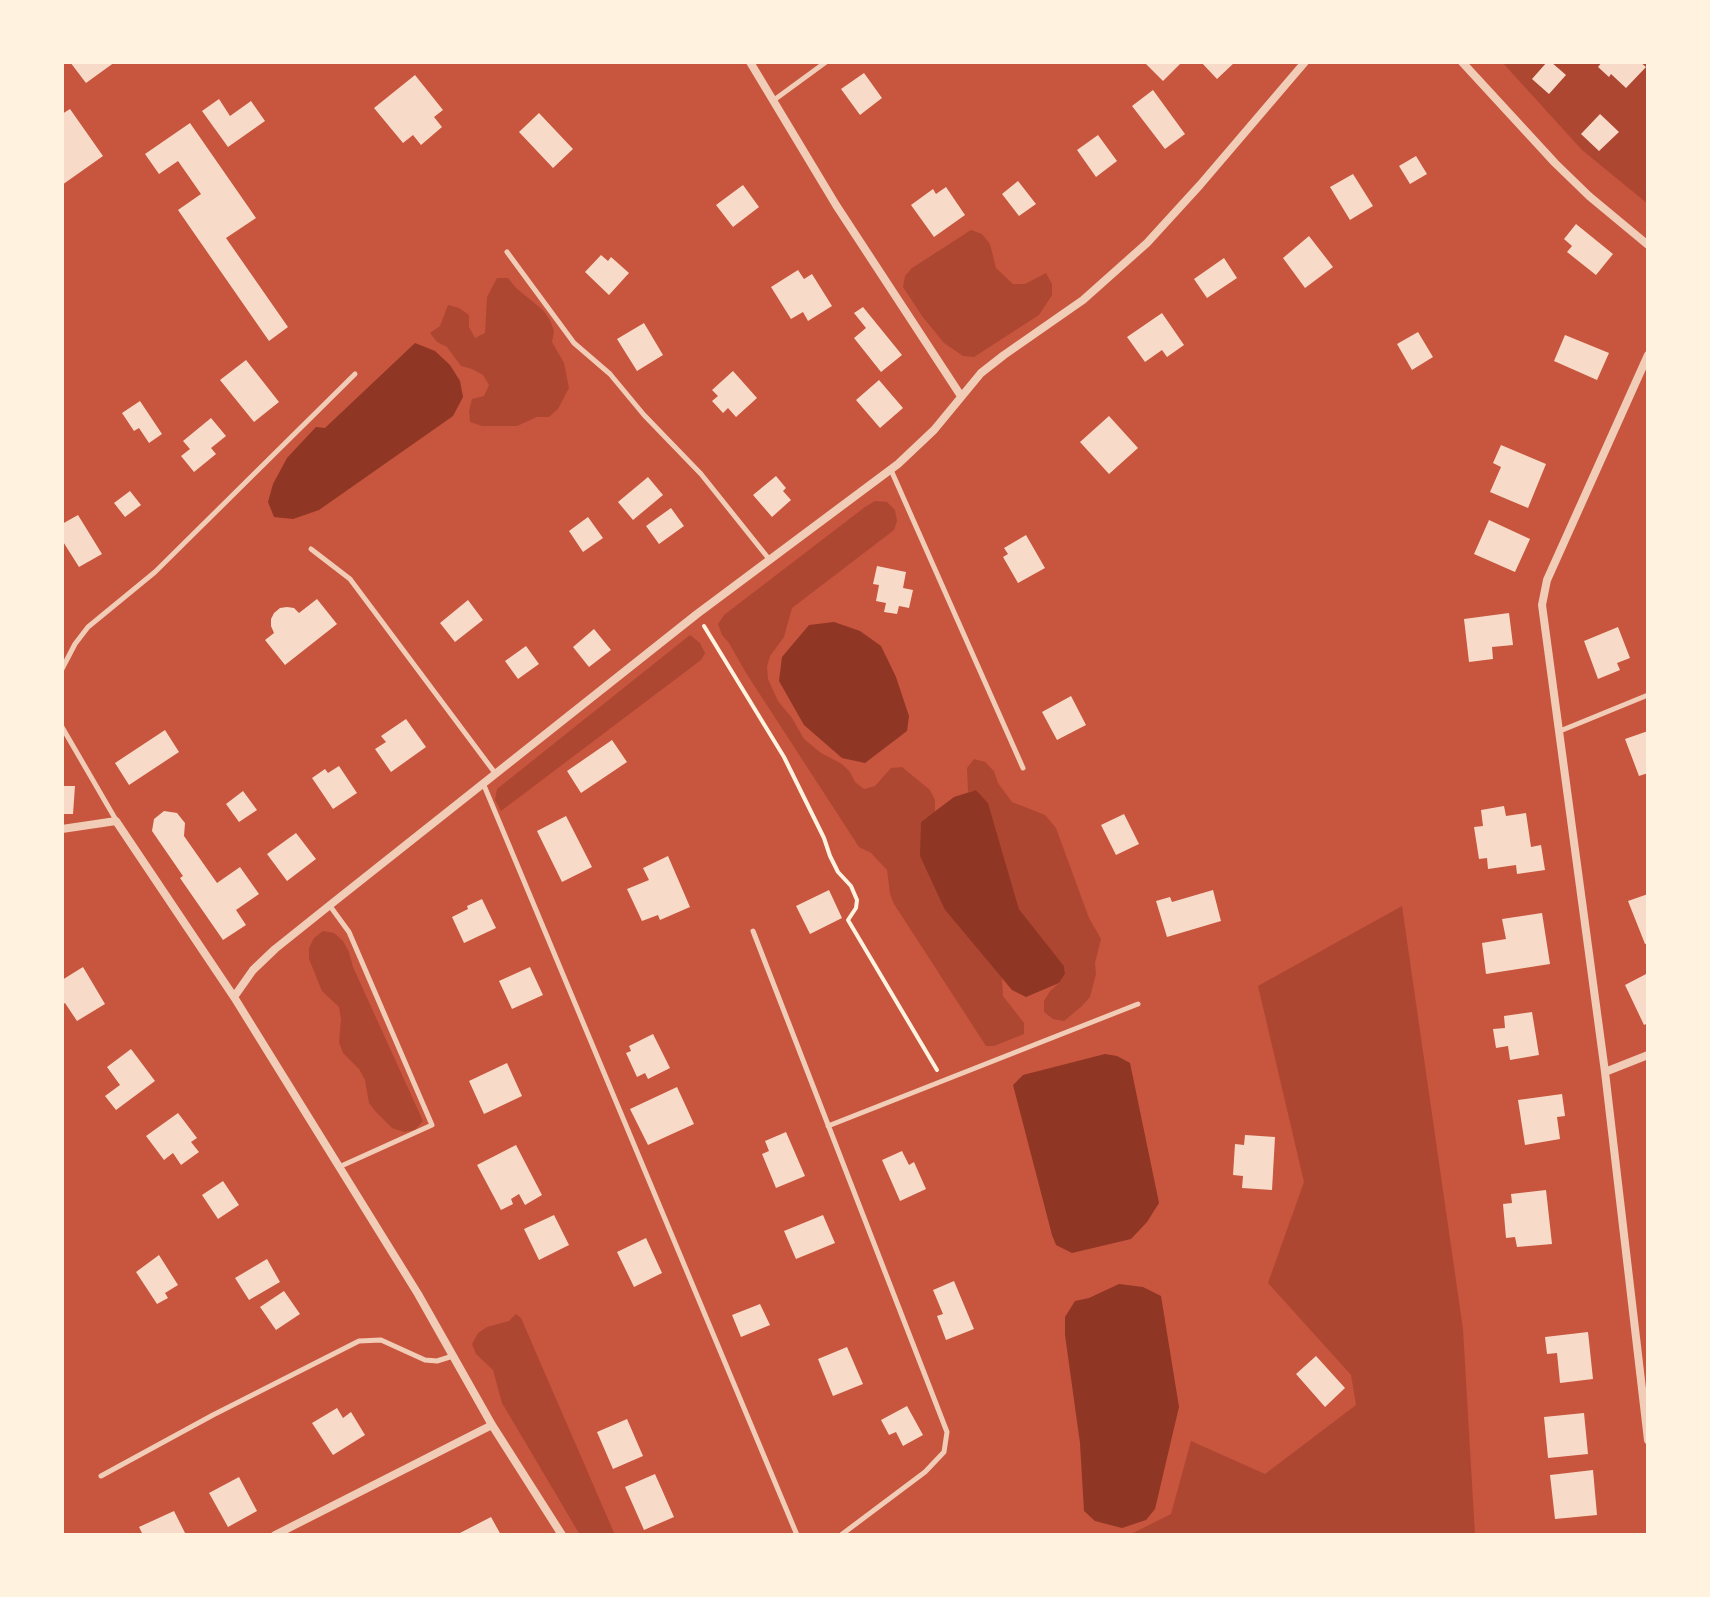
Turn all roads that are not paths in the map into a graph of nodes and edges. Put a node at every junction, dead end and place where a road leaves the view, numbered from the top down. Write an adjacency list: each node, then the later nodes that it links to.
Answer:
1 (750, 62): 5 (street)
2 (826, 62): 5 (lane)
3 (1305, 62): 10 (street)
4 (1462, 62): 6 (street)
5 (773, 100): 10 (street)
6 (1648, 245)
7 (507, 252): 13 (lane)
8 (1648, 355): 17 (street)
9 (355, 374): 14 (lane)
10 (961, 396): 11 (street)
11 (891, 469): 13 (street); 18 (lane)
12 (311, 549): 19 (lane)
13 (769, 559): 19 (street)
14 (62, 669)
15 (1648, 695): 17 (lane)
16 (62, 727): 21 (lane)
17 (1560, 731): 28 (street)
18 (1023, 768)
19 (495, 773): 20 (street)
20 (482, 783): 23 (street); 39 (lane)
21 (116, 821): 22 (street); 25 (street)
22 (62, 829)
23 (330, 905): 25 (street); 30 (lane)
24 (753, 931): 29 (lane)
25 (234, 997): 30 (street)
26 (1138, 1004): 29 (lane)
27 (1648, 1055): 28 (street)
28 (1605, 1072): 33 (street)
29 (828, 1126): 40 (lane)
30 (339, 1167): 32 (street)
31 (1648, 1351): 33 (street)
32 (453, 1356): 34 (street); 36 (lane)
33 (1637, 1356): 35 (street)
34 (492, 1425): 37 (street); 38 (street)
35 (1648, 1440)
36 (101, 1476)
37 (275, 1535)
38 (562, 1535)
39 (797, 1535)
40 (841, 1535)

